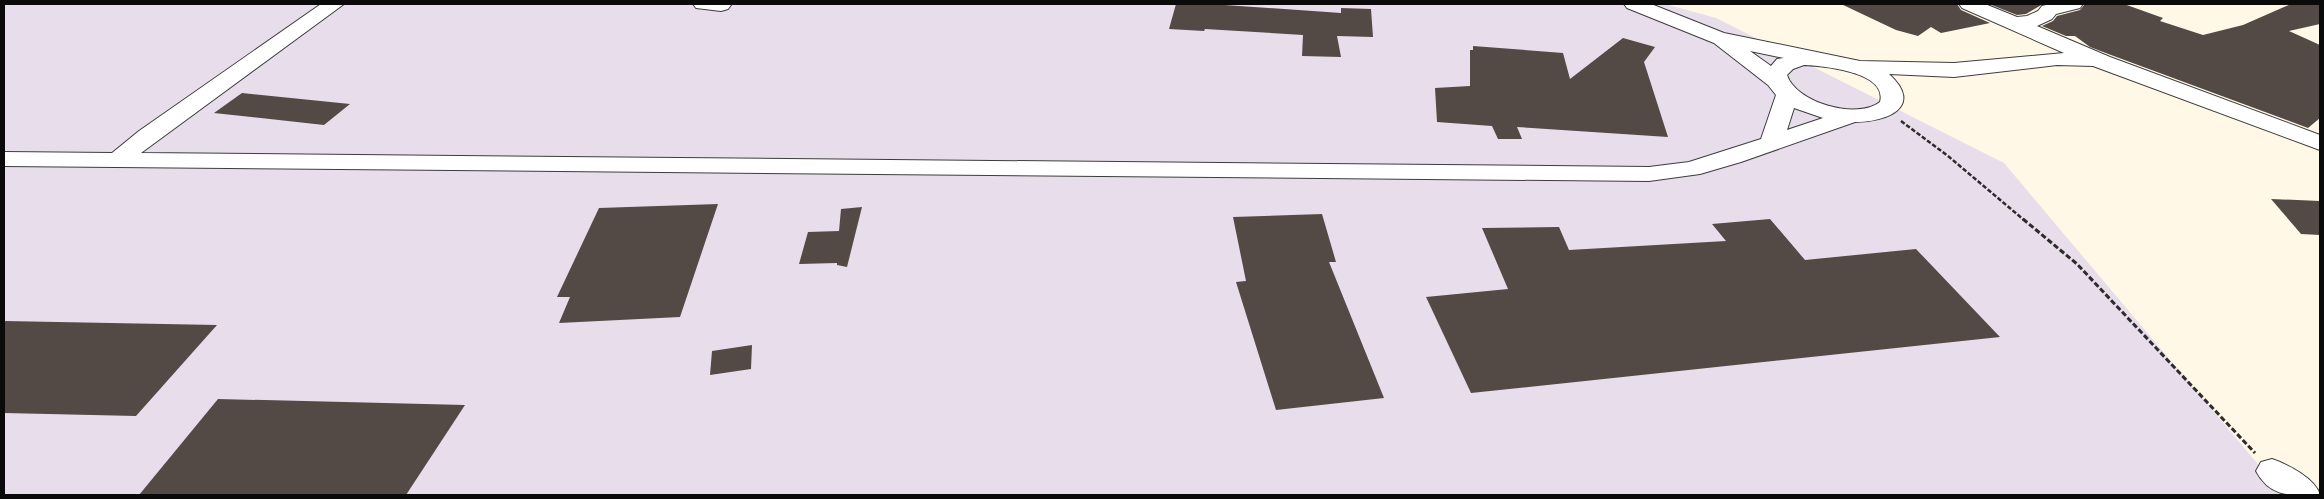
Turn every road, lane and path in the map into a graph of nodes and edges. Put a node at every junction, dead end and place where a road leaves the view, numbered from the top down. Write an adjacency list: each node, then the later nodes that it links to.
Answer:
1 (334, 4): 17 (street)
2 (1634, 4): 6 (street)
3 (1969, 4): 5 (street)
4 (2073, 4): 5 (street)
5 (2013, 24): 8 (street)
6 (1718, 38): 7 (street); 11 (street)
7 (1817, 58): 9 (street); 11 (street)
8 (2102, 62): 10 (street); 15 (street)
9 (1858, 67): 10 (street); 12 (street)
10 (1954, 70): 12 (street)
11 (1781, 87): 13 (street); 14 (street)
12 (1888, 101): 13 (street); 18 (path)
13 (1851, 116): 14 (street)
14 (1772, 142): 17 (street)
15 (2320, 143)
16 (4, 159): 17 (street)
17 (118, 160)
18 (2272, 471): 19 (street)
19 (2305, 495)

